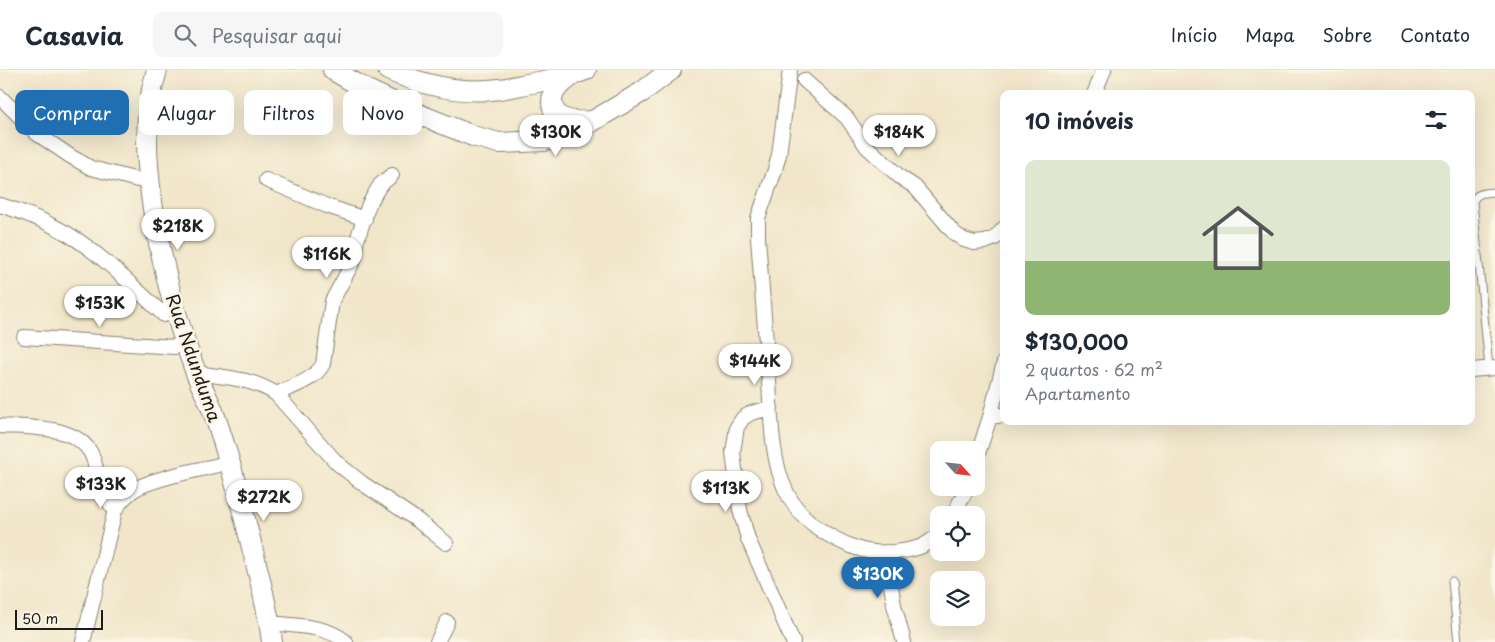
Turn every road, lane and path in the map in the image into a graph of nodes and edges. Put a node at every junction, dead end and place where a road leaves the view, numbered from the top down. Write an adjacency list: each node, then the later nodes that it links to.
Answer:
1 (165, 70): 10 (main road)
2 (333, 70): 15 (main road)
3 (356, 70): 15 (main road)
4 (388, 70): 11 (main road)
5 (421, 70): 11 (main road)
6 (671, 70): 16 (main road)
7 (790, 70): 34 (street)
8 (1104, 70): 13 (street)
9 (580, 73): 11 (main road); 16 (main road)
10 (147, 78): 18 (main road); 31 (main road, Rua Ndunduma)
11 (553, 79)
12 (804, 80): 25 (street)
13 (1096, 90)
14 (0, 97): 18 (street)
15 (423, 116): 16 (main road)
16 (593, 121)
17 (392, 175): 23 (street)
18 (138, 180): 26 (main road)
19 (266, 180): 23 (street)
20 (1495, 192): 21 (lane)
21 (1475, 196)
22 (0, 205): 26 (street)
23 (365, 218): 33 (street)
24 (1475, 219): 29 (lane)
25 (1000, 232)
26 (164, 315): 28 (main road)
27 (24, 337): 28 (street)
28 (175, 347): 38 (main road)
29 (1492, 368): 30 (street)
30 (1475, 370)
31 (196, 372): 33 (street); 45 (main road, Rua Ndunduma)
32 (1000, 393): 35 (street)
33 (276, 394): 41 (street)
34 (770, 408): 42 (street); 50 (street)
35 (997, 416): 37 (street)
36 (0, 426): 39 (street)
37 (985, 441)
38 (218, 465): 39 (street); 47 (main road)
39 (115, 510): 46 (street)
40 (930, 540): 42 (street)
41 (446, 544)
42 (886, 552): 51 (street)
43 (1452, 581): 52 (lane)
44 (447, 622): 49 (street)
45 (271, 632): 48 (street)
46 (83, 642)
47 (260, 642)
48 (346, 642)
49 (437, 642)
50 (793, 642)
51 (904, 642)
52 (1458, 642)

